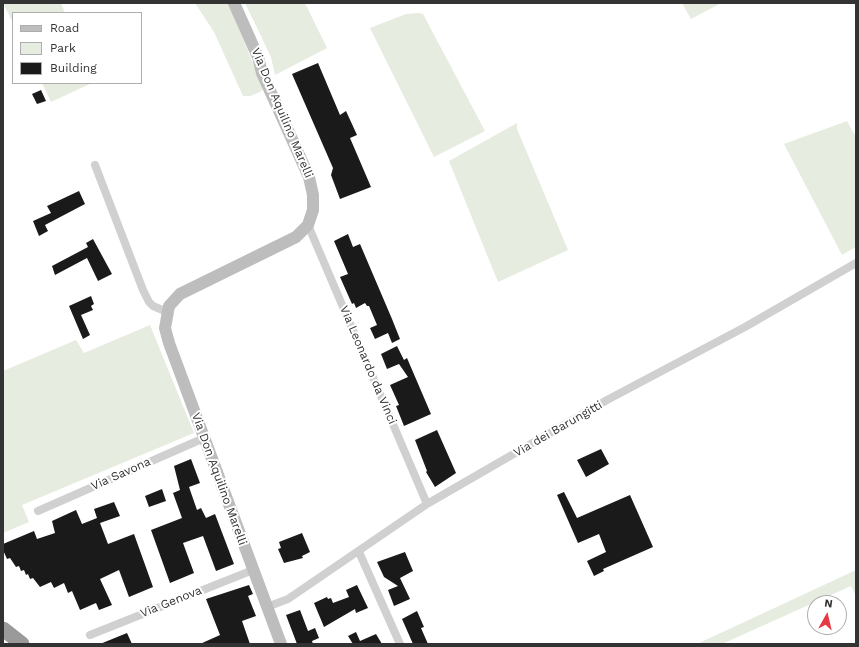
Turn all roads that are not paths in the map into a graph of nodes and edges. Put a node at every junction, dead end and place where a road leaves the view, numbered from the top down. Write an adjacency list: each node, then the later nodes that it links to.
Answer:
1 (234, 3): 3 (street, Via Don Aquilino Marelli)
2 (95, 165): 5 (street)
3 (308, 225): 5 (street); 7 (street, Via Leonardo da Vinci)
4 (856, 262): 7 (street, Via dei Barungitti)
5 (167, 312): 6 (street, Via Don Aquilino Marelli)
6 (204, 438): 8 (street, Via Savona); 10 (street, Via Don Aquilino Marelli)
7 (427, 504): 9 (street, Via dei Barungitti)
8 (38, 511)
9 (359, 552): 11 (street, Via dei Barungitti); 16 (street)
10 (253, 570): 11 (street, Via Don Aquilino Marelli); 13 (street, Via Genova)
11 (267, 607): 15 (street, Via Don Aquilino Marelli)
12 (3, 629): 14 (highway)
13 (90, 635)
14 (22, 644)
15 (281, 644)
16 (400, 644)

